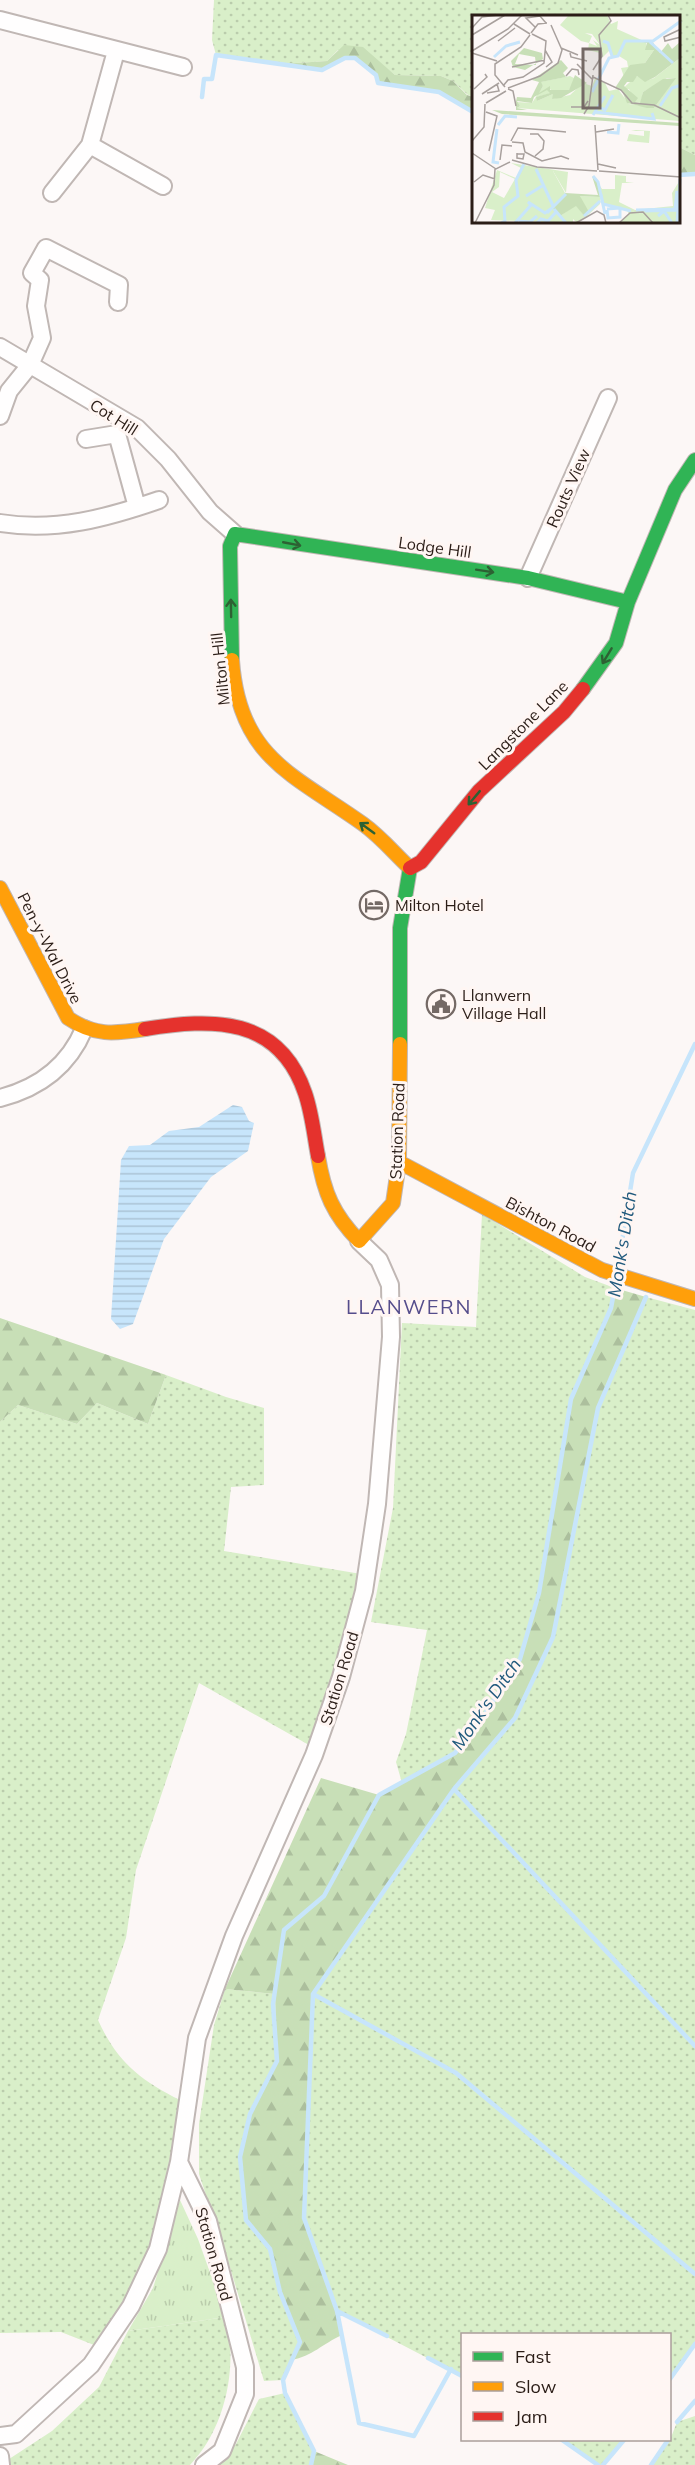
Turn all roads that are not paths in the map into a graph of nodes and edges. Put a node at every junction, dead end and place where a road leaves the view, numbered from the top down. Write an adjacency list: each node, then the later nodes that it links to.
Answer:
1 (0, 20): 2 (street)
2 (116, 51): 3 (street); 4 (street)
3 (183, 67)
4 (90, 145): 5 (street); 6 (street)
5 (164, 186)
6 (52, 193)
7 (118, 302): 9 (street)
8 (0, 347): 9 (street, Cot Hill)
9 (30, 365): 11 (street); 17 (street, Cot Hill)
10 (608, 398): 18 (street, Routs View)
11 (0, 416)
12 (86, 439): 15 (street)
13 (695, 460): 19 (street, Langstone Lane)
14 (159, 500): 15 (street)
15 (137, 507): 16 (street)
16 (0, 523)
17 (235, 534): 18 (street, Lodge Hill, one-way to 18); 20 (street, Milton Hill, one-way to 17)
18 (528, 578): 19 (street, Lodge Hill)
19 (628, 602): 20 (street, Langstone Lane, one-way to 20)
20 (410, 868): 24 (street, Station Road)
21 (0, 888): 22 (street, Pen-y-Wal Drive)
22 (84, 1029): 23 (street); 25 (street)
23 (0, 1098)
24 (399, 1162): 25 (street, Station Road); 26 (street, Bishton Road)
25 (359, 1241): 27 (street, Station Road)
26 (695, 1299)
27 (179, 2162): 28 (street); 31 (street, Station Road)
28 (0, 2436)
29 (0, 2456): 30 (street)
30 (2, 2465)
31 (204, 2465)

